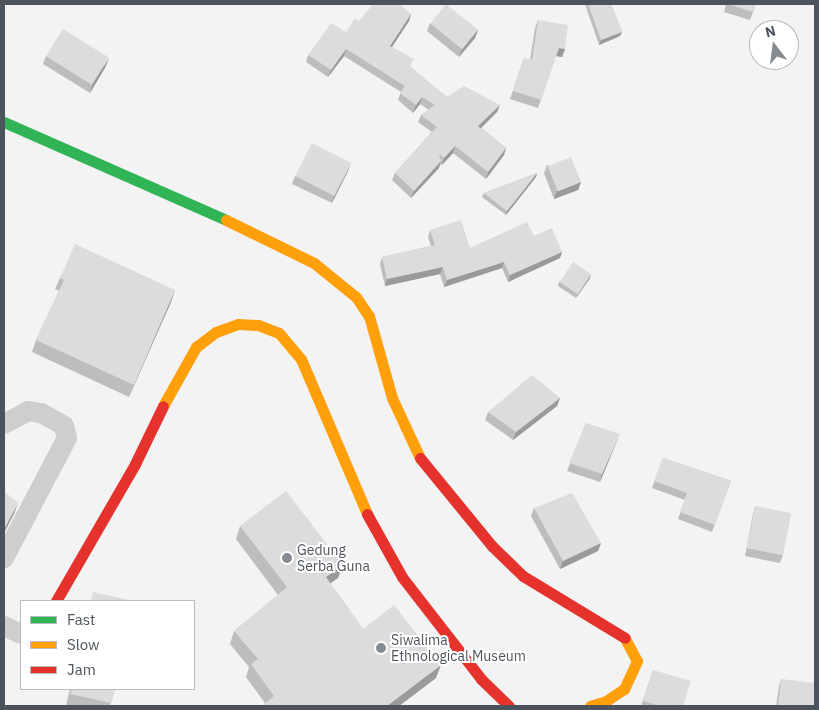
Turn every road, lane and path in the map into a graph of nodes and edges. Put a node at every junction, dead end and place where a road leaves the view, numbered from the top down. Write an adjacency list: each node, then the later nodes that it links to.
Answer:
1 (4, 122): 8 (street)
2 (4, 424): 3 (street)
3 (4, 558)
4 (57, 600): 7 (street)
5 (4, 626): 6 (street)
6 (20, 634)
7 (509, 706)
8 (590, 706)

